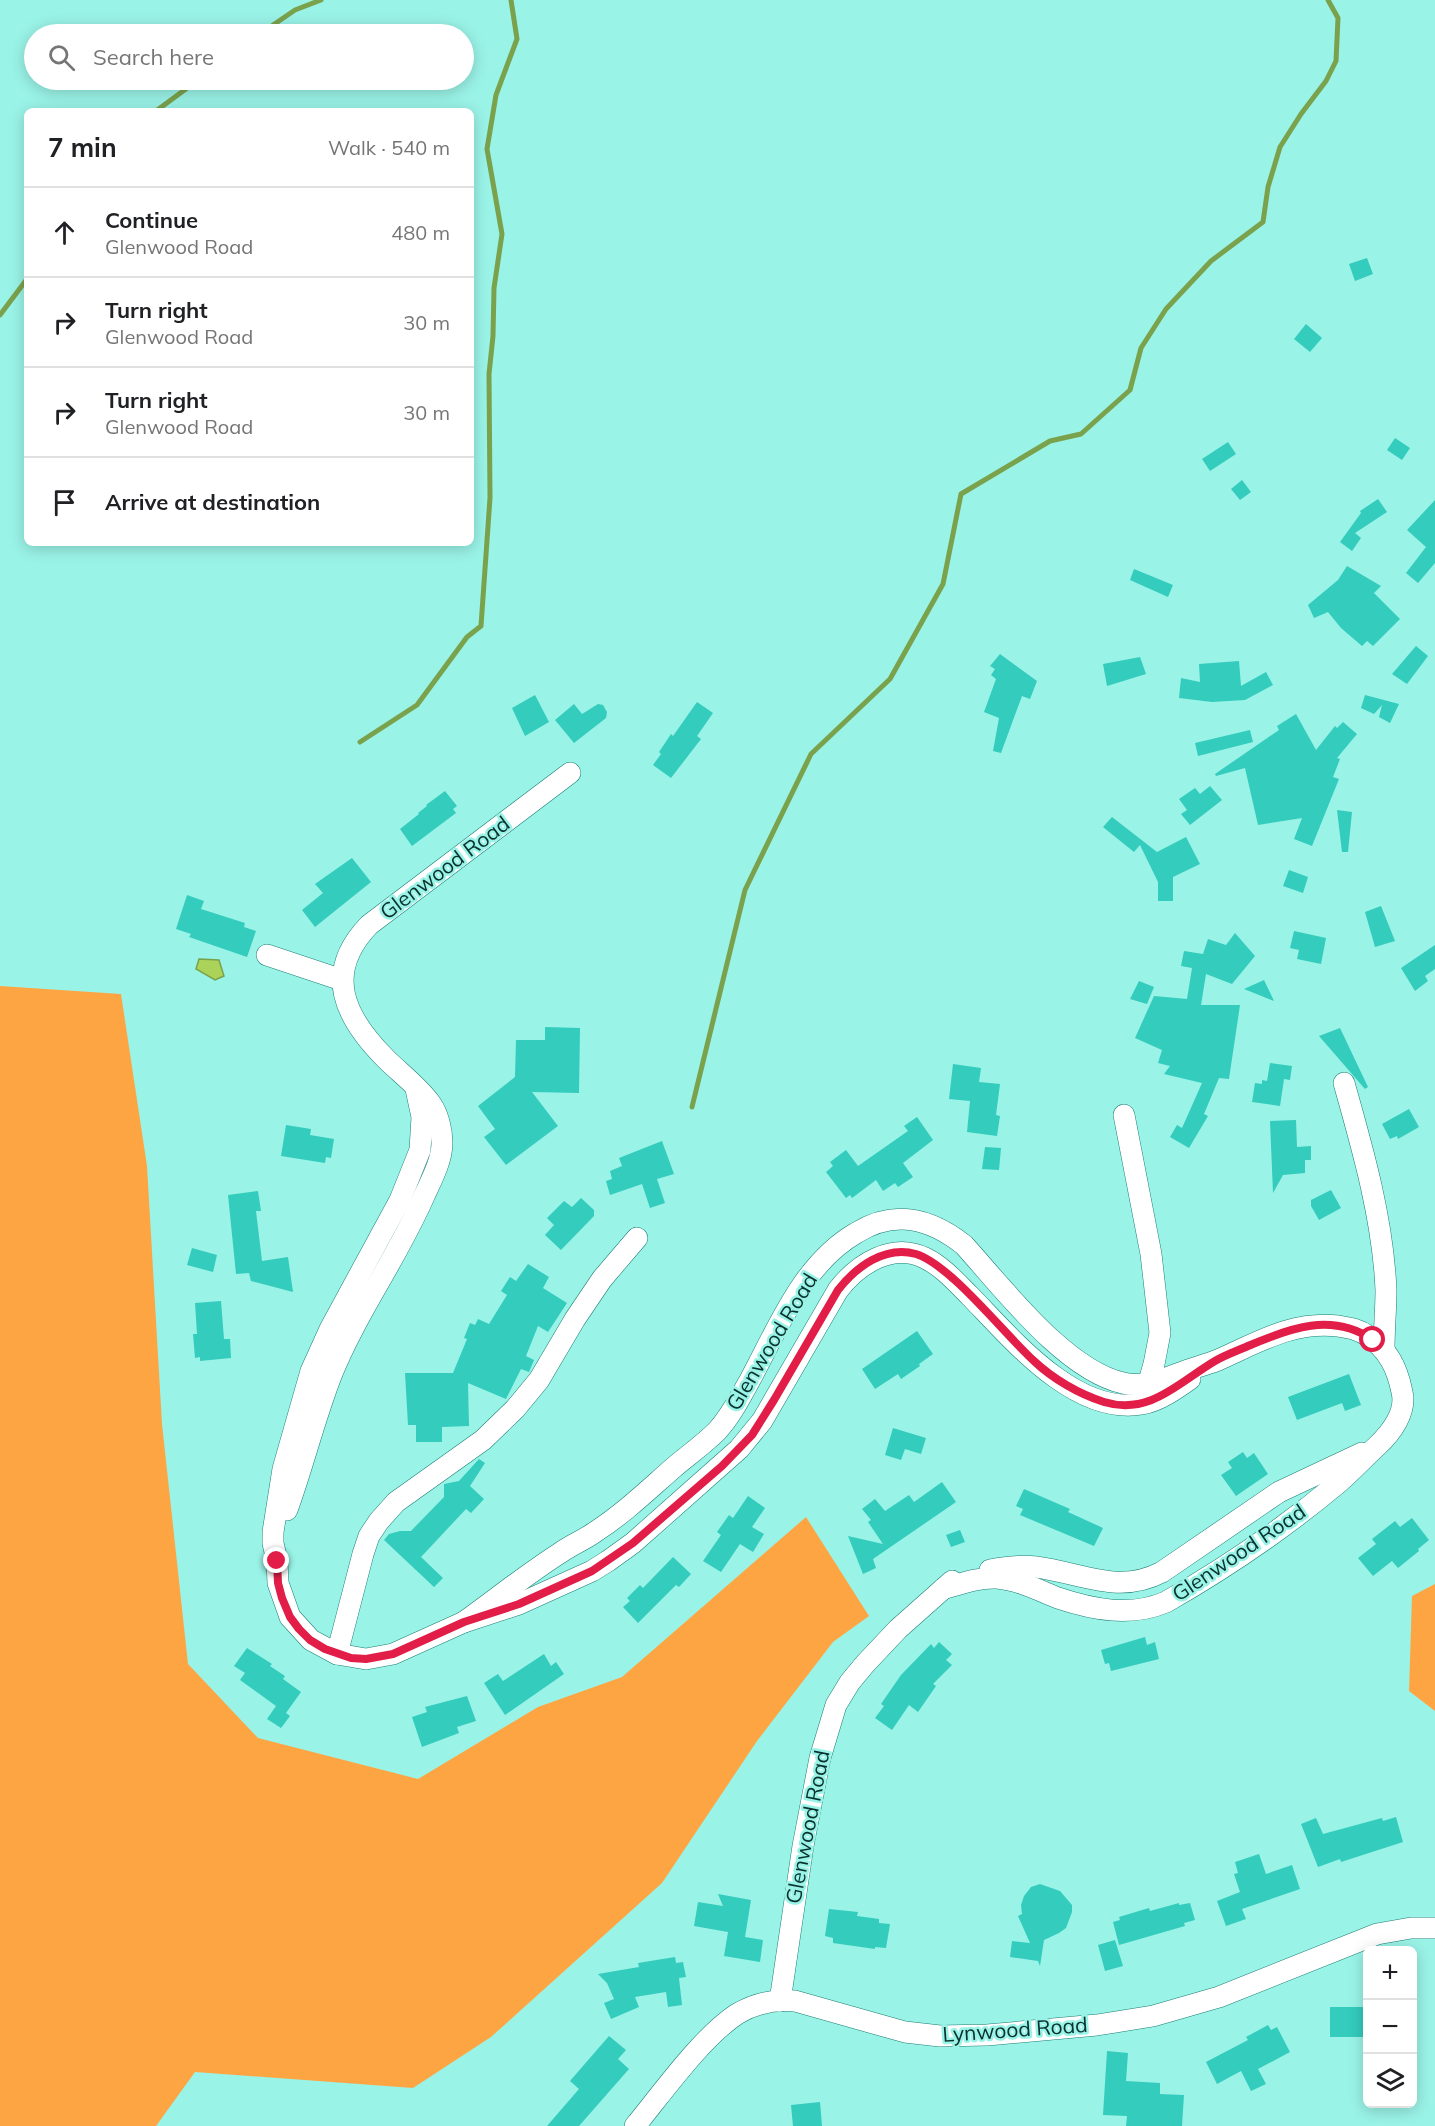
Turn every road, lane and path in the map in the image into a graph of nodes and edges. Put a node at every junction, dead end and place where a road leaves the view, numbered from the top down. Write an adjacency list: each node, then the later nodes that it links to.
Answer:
1 (570, 774): 3 (street, Glenwood Road)
2 (267, 955): 3 (street)
3 (342, 980): 14 (street, Glenwood Road)
4 (1344, 1083): 7 (street)
5 (1124, 1115): 9 (street)
6 (637, 1238): 14 (street)
7 (1384, 1349): 8 (street, Glenwood Road); 11 (street, Glenwood Road)
8 (1215, 1361): 9 (street, Glenwood Road); 10 (street, Glenwood Road)
9 (1148, 1383): 10 (street); 13 (street, Glenwood Road)
10 (1142, 1404): 13 (street, Glenwood Road)
11 (1376, 1447): 12 (street, Glenwood Road); 12 (street, Glenwood Road)
12 (943, 1589): 16 (street, Glenwood Road)
13 (464, 1622): 14 (street, Glenwood Road)
14 (337, 1654)
15 (1435, 1928): 16 (street, Lynwood Road)
16 (780, 2001): 17 (street, Lynwood Road)
17 (635, 2126)

